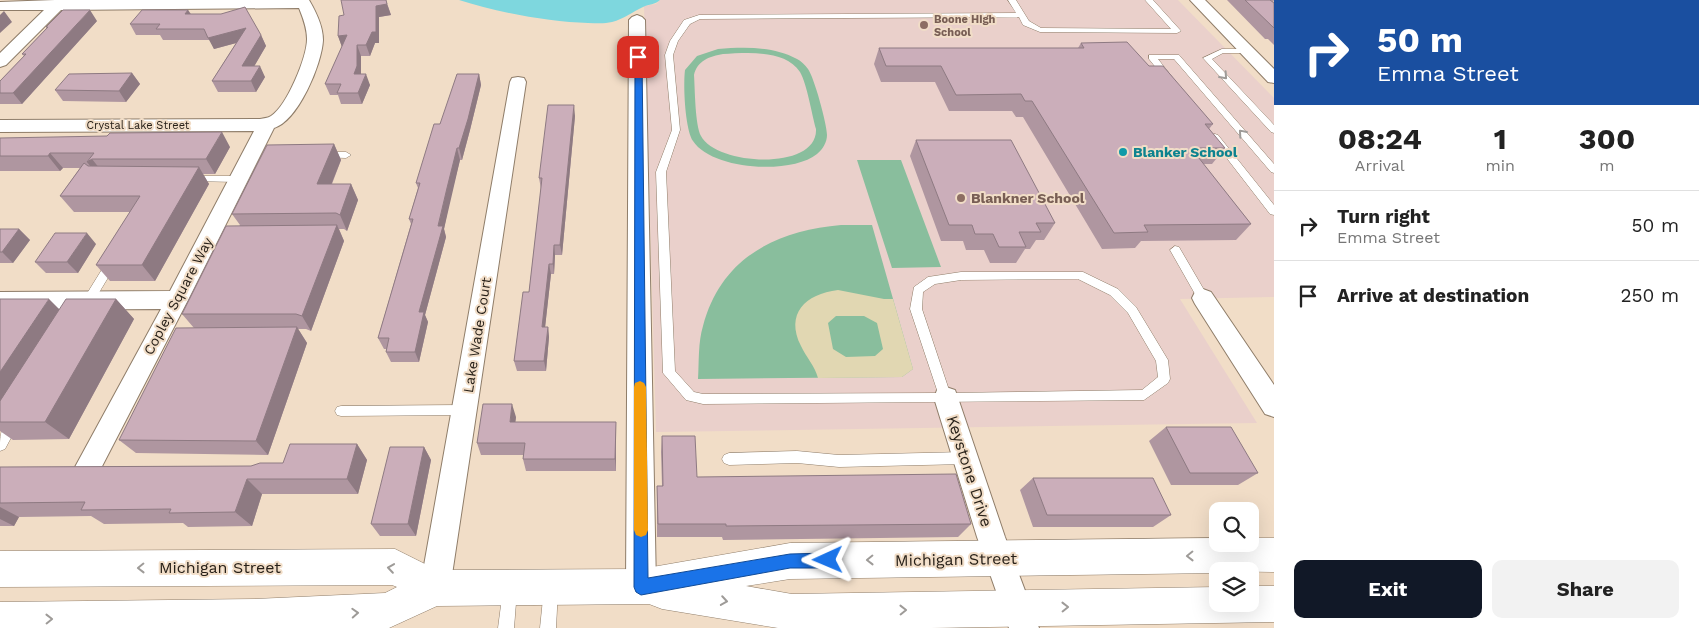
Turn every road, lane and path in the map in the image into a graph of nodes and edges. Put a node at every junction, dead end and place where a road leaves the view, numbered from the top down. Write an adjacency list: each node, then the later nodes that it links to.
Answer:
1 (1012, 0): 7 (lane)
2 (1149, 0): 7 (lane)
3 (1197, 0): 9 (street)
4 (303, 2): 5 (street); 14 (street, Copley Square Way)
5 (59, 3): 6 (street); 10 (street)
6 (0, 6)
7 (1022, 15): 31 (lane)
8 (637, 20): 43 (street)
9 (1248, 51): 11 (street); 17 (lane, one-way to 17)
10 (0, 62)
11 (1274, 78)
12 (518, 82): 33 (street, Lake Wade Court)
13 (1177, 88): 20 (lane, one-way to 13)
14 (271, 122): 15 (street, Crystal Lake Street); 21 (street, Copley Square Way)
15 (0, 126)
16 (1207, 127): 23 (lane)
17 (1274, 130)
18 (317, 155): 19 (lane)
19 (346, 155)
20 (1274, 170)
21 (238, 178): 22 (lane); 27 (street, Copley Square Way)
22 (181, 179)
23 (1274, 212)
24 (1175, 250): 26 (lane)
25 (119, 251): 29 (lane)
26 (1203, 298): 32 (street)
27 (177, 300): 29 (street); 39 (street, Copley Square Way)
28 (7, 301): 29 (street); 30 (street)
29 (84, 309)
30 (0, 322)
31 (946, 398): 31 (lane); 36 (street, Keystone Drive)
32 (1274, 406)
33 (465, 410): 35 (lane); 44 (street, Lake Wade Court)
34 (21, 411): 38 (lane)
35 (341, 411)
36 (965, 458): 37 (lane); 41 (street, Keystone Drive)
37 (729, 459)
38 (3, 460)
39 (116, 467)
40 (1274, 555): 41 (street, Michigan Street, one-way to 41)
41 (999, 558): 43 (street, Michigan Street, one-way to 43); 48 (street, Keystone Drive)
42 (0, 570): 44 (street, Michigan Street, one-way to 42)
43 (641, 587): 46 (street, Michigan Street); 50 (street, Michigan Street, one-way to 50)
44 (435, 588): 45 (street, Michigan Street); 51 (street, Michigan Street, one-way to 44)
45 (510, 588): 46 (street, Michigan Street); 53 (lane)
46 (551, 588): 54 (lane)
47 (1274, 604): 48 (street, Michigan Street, one-way to 47)
48 (1020, 618): 50 (street, Michigan Street, one-way to 48)
49 (0, 620): 52 (street, Michigan Street, one-way to 52)
50 (794, 620)
51 (239, 622): 52 (street, Michigan Street)
52 (100, 623)
53 (506, 628)
54 (548, 628)

